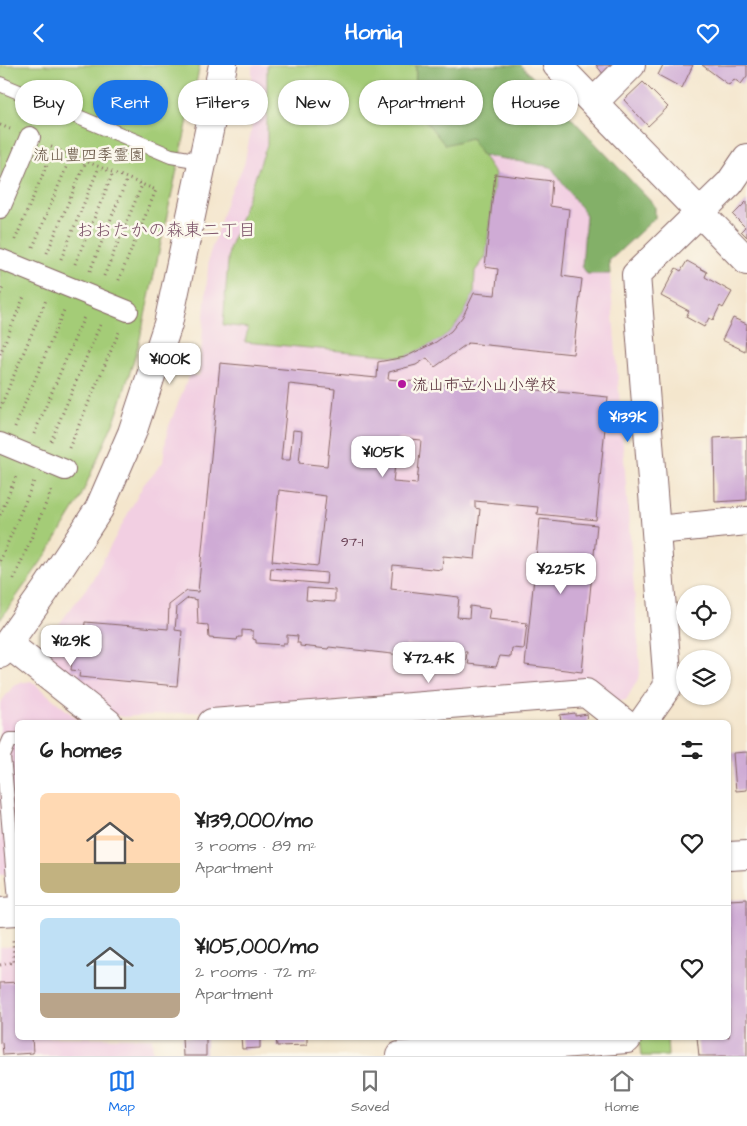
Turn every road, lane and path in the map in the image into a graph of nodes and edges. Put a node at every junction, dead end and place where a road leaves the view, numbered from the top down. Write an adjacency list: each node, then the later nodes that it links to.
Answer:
1 (223, 65): 11 (street)
2 (557, 65): 5 (street)
3 (631, 65): 5 (street)
4 (0, 84): 11 (lane)
5 (594, 102): 17 (street)
6 (30, 137): 7 (path); 16 (street)
7 (54, 148): 8 (path); 18 (path)
8 (71, 155): 10 (path); 20 (path)
9 (747, 158): 17 (street)
10 (86, 161): 12 (path); 20 (path)
11 (201, 161): 30 (street)
12 (99, 167): 13 (path); 20 (path)
13 (113, 173): 14 (path); 20 (path)
14 (128, 179): 15 (path); 20 (path)
15 (142, 185): 20 (path); 20 (path)
16 (0, 208)
17 (700, 212): 19 (street); 28 (street)
18 (3, 260): 20 (street)
19 (747, 261)
20 (71, 288): 21 (path); 22 (path); 23 (path); 24 (path); 24 (path)
21 (0, 354)
22 (0, 408)
23 (3, 445): 24 (street)
24 (34, 458): 25 (street); 26 (path); 29 (path)
25 (65, 471)
26 (0, 515)
27 (747, 521): 28 (street)
28 (657, 530): 34 (street)
29 (0, 561)
30 (4, 649): 31 (street)
31 (104, 720)
32 (249, 720): 33 (street)
33 (620, 720)
34 (644, 720)
35 (15, 740): 36 (lane)
36 (2, 755): 37 (lane)
37 (6, 837): 40 (lane)
38 (747, 855): 39 (street)
39 (731, 856)
40 (12, 917): 41 (path)
41 (0, 965)
42 (628, 1044): 43 (street)
43 (400, 1056)

